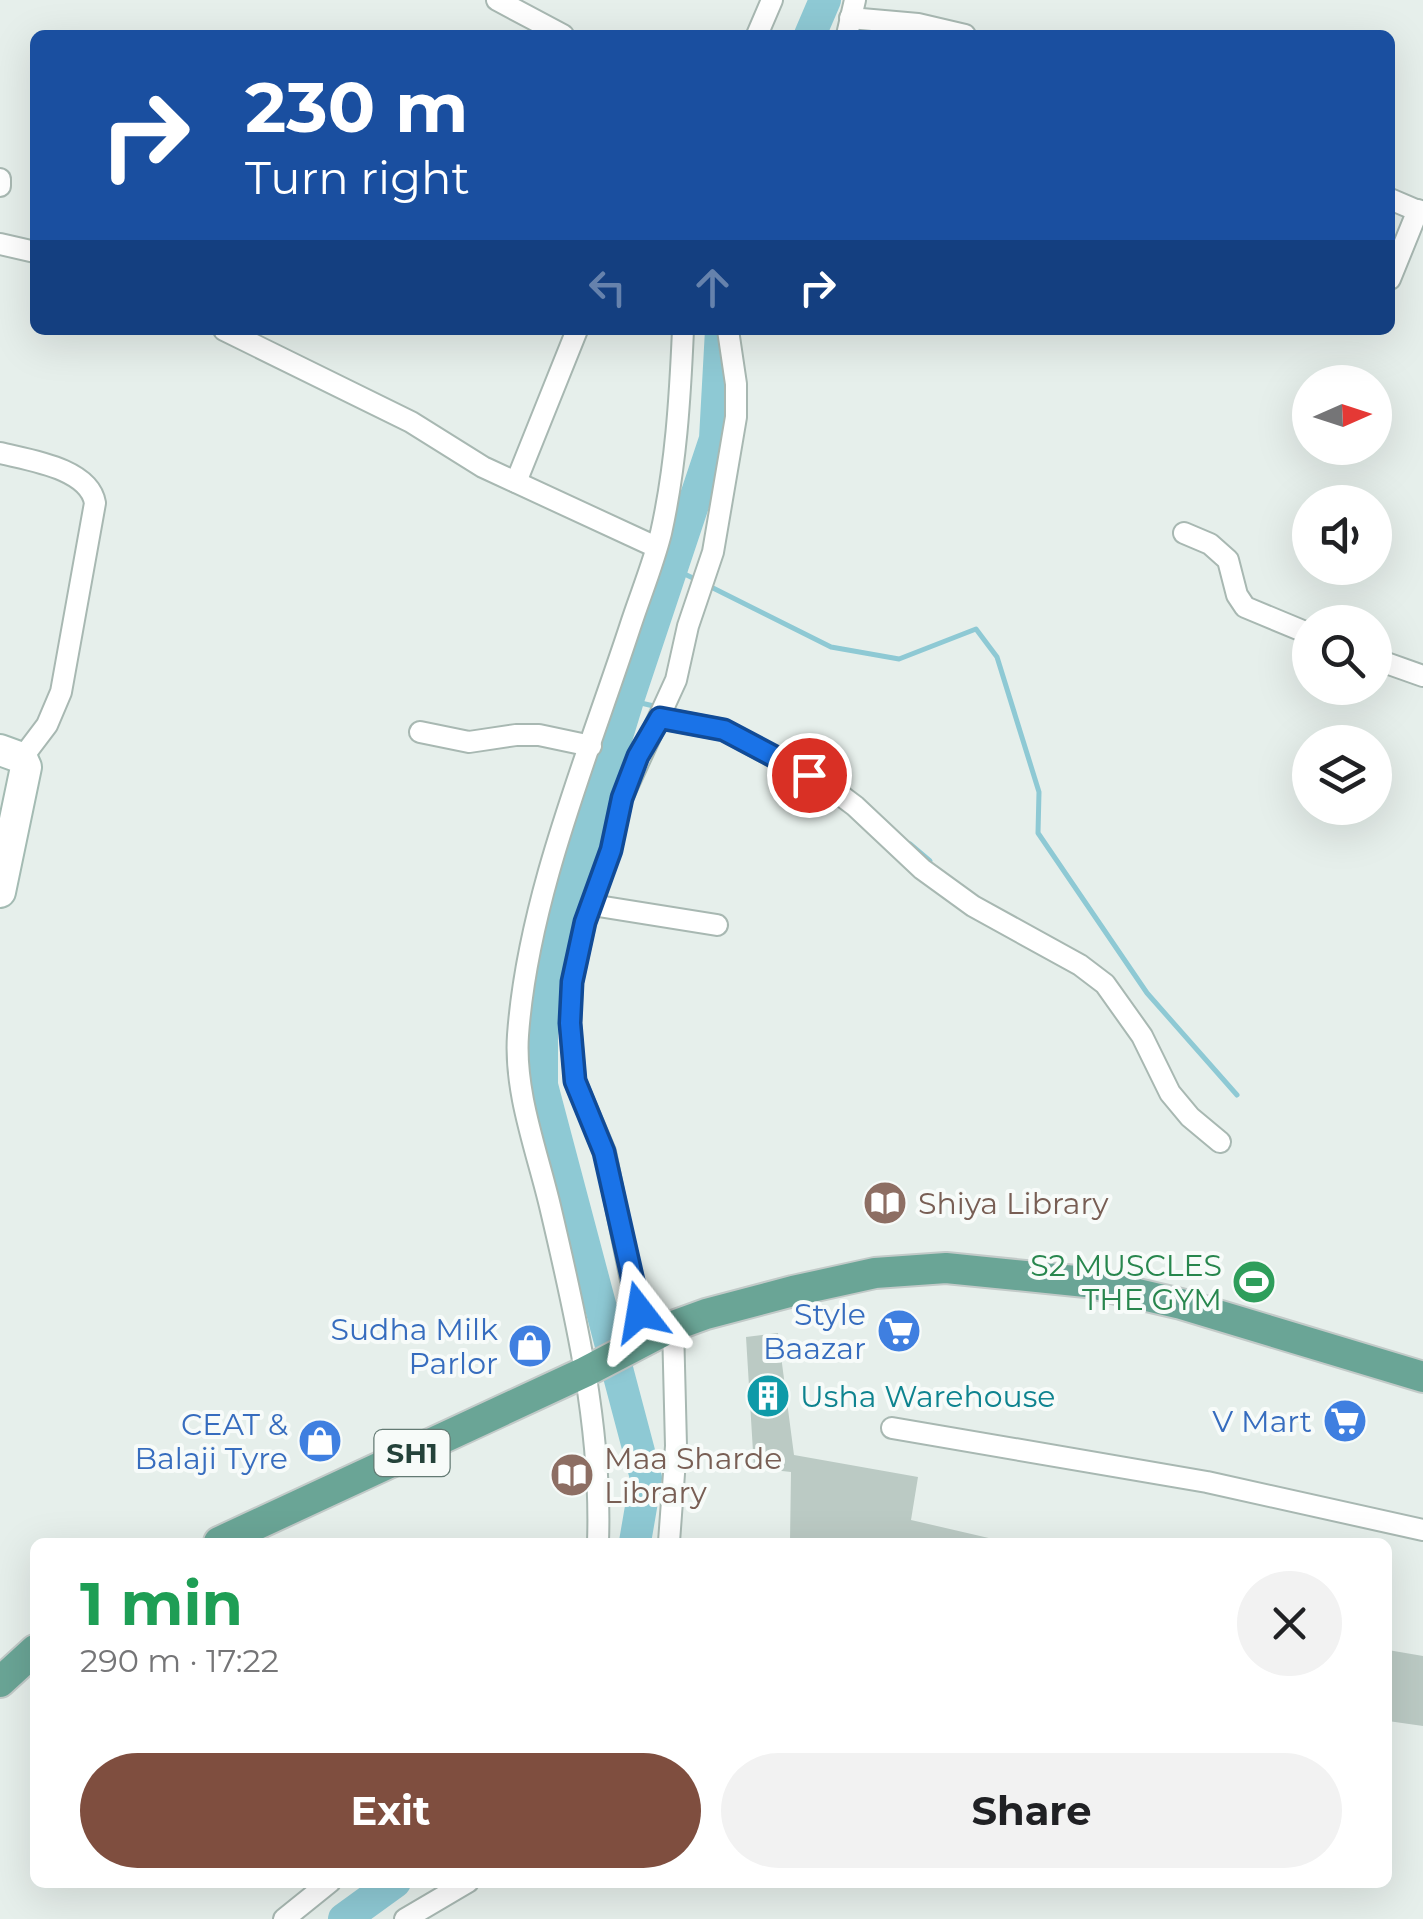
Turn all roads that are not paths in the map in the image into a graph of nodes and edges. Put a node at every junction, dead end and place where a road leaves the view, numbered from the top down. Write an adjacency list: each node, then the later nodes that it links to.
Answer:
1 (497, 0): 4 (street)
2 (772, 0): 5 (street)
3 (851, 18): 6 (street)
4 (553, 30)
5 (760, 30)
6 (944, 30)
7 (0, 179): 8 (street)
8 (0, 186)
9 (1395, 201): 10 (street)
10 (1420, 211): 13 (street)
11 (0, 244): 12 (street)
12 (30, 251)
13 (1395, 268)
14 (234, 335): 19 (street)
15 (575, 335): 19 (street)
16 (682, 335): 21 (street)
17 (729, 335): 25 (street)
18 (0, 453): 28 (street)
19 (516, 482): 21 (street)
20 (1184, 533): 22 (street)
21 (656, 548): 27 (street)
22 (1292, 627)
23 (1392, 665): 24 (street)
24 (1423, 676)
25 (660, 717): 30 (street); 32 (street)
26 (420, 732): 27 (street)
27 (591, 746): 34 (street)
28 (11, 754): 29 (street)
29 (0, 892)
30 (592, 904): 31 (street); 33 (street)
31 (717, 925)
32 (1220, 1142)
33 (654, 1336): 34 (main road, SH1); 35 (main road, SH1); 40 (street)
34 (595, 1367): 38 (main road, SH1); 39 (street)
35 (1423, 1376)
36 (892, 1428): 37 (street)
37 (1423, 1530)
38 (228, 1538)
39 (598, 1538)
40 (669, 1538)
41 (323, 1888): 43 (street)
42 (458, 1888): 44 (street)
43 (284, 1919)
44 (406, 1919)

